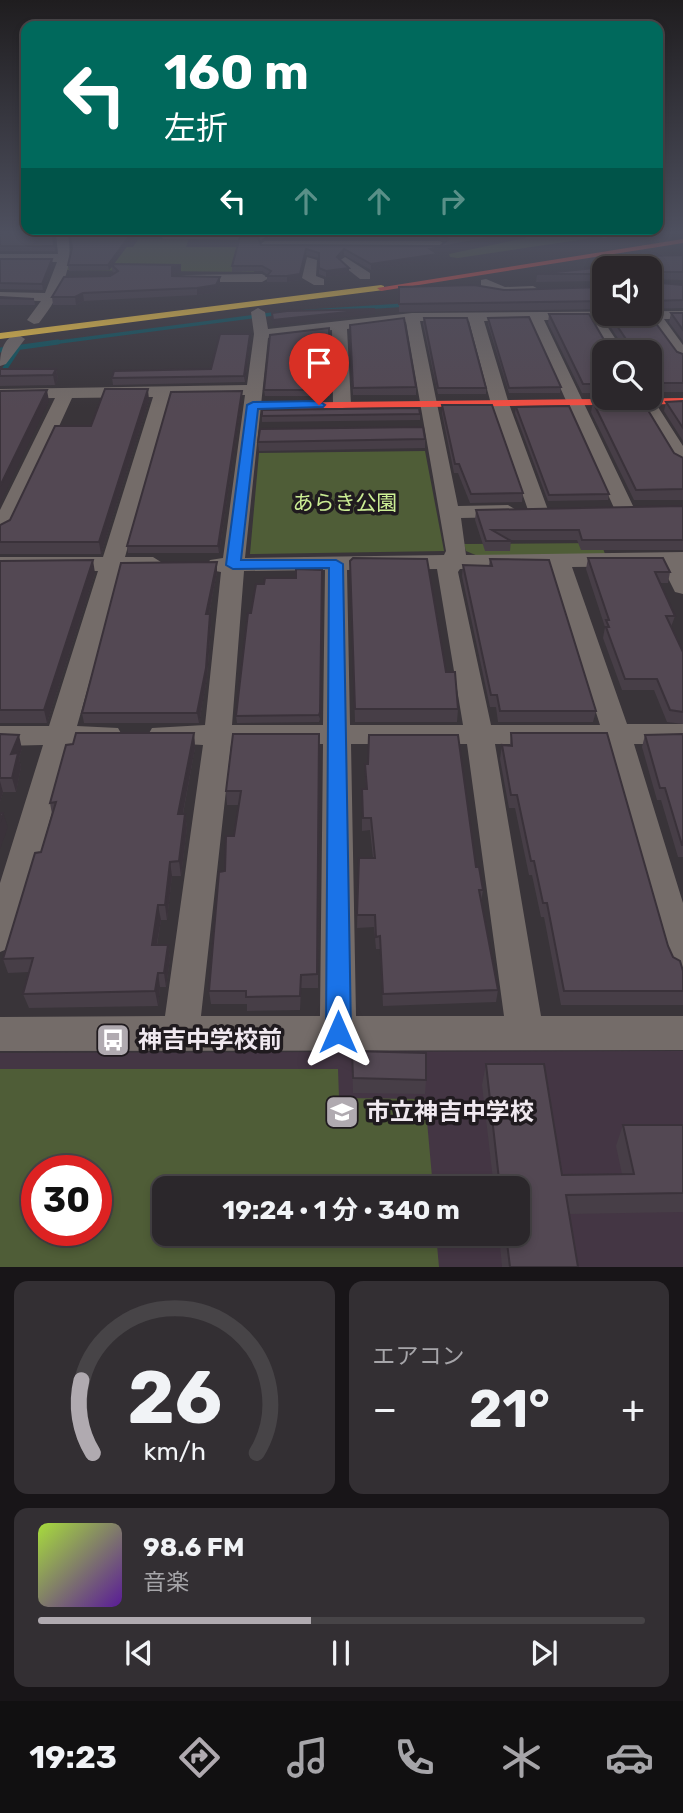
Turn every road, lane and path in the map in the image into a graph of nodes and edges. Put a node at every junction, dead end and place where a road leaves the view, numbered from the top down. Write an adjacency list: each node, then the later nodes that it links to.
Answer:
1 (54, 290): 9 (street)
2 (222, 290): 16 (main road)
3 (285, 290): 21 (main road)
4 (371, 290): 22 (main road)
5 (437, 290): 18 (main road)
6 (501, 290): 7 (street)
7 (524, 290)
8 (0, 296): 9 (street)
9 (49, 297): 16 (street)
10 (592, 315): 14 (street)
11 (662, 315): 12 (street)
12 (683, 315)
13 (475, 316): 14 (street); 15 (street); 34 (street)
14 (535, 316): 31 (street)
15 (412, 317): 19 (street); 33 (street)
16 (35, 318): 17 (main road)
17 (0, 320)
18 (259, 320): 19 (street); 22 (main road); 27 (street)
19 (339, 325): 32 (street)
20 (661, 326): 23 (street)
21 (0, 328)
22 (7, 346)
23 (683, 356)
24 (163, 392): 25 (street); 27 (street); 50 (street)
25 (66, 393): 26 (street); 45 (street)
26 (0, 394)
27 (253, 398): 32 (main road); 52 (street)
28 (662, 400): 29 (main road)
29 (683, 401)
30 (592, 402): 31 (main road)
31 (574, 403): 34 (main road); 39 (street)
32 (342, 404): 33 (main road)
33 (430, 404): 34 (main road); 37 (street)
34 (500, 404): 42 (street)
35 (652, 410): 38 (street)
36 (409, 429): 37 (street)
37 (435, 429): 44 (street)
38 (683, 461)
39 (624, 508): 40 (street); 41 (street)
40 (600, 509)
41 (650, 509)
42 (538, 510): 43 (street); 44 (street)
43 (563, 510)
44 (449, 512): 48 (street)
45 (0, 531)
46 (676, 559): 47 (street); 53 (street)
47 (559, 562): 48 (street); 56 (street)
48 (451, 563): 51 (street); 55 (street)
49 (0, 564): 50 (street)
50 (110, 564): 52 (street); 60 (street)
51 (336, 564): 52 (street); 58 (street)
52 (233, 565): 54 (street)
53 (683, 587)
54 (218, 734): 58 (street); 60 (street); 63 (street)
55 (479, 734): 56 (street); 58 (street); 65 (street)
56 (617, 734): 57 (street); 62 (street)
57 (683, 734)
58 (338, 735): 64 (street)
59 (0, 736): 60 (street)
60 (60, 736): 61 (street)
61 (0, 937)
62 (683, 958)
63 (181, 1032): 64 (street); 67 (street)
64 (338, 1032): 65 (street)
65 (525, 1032): 66 (street)
66 (683, 1033)
67 (0, 1034)

